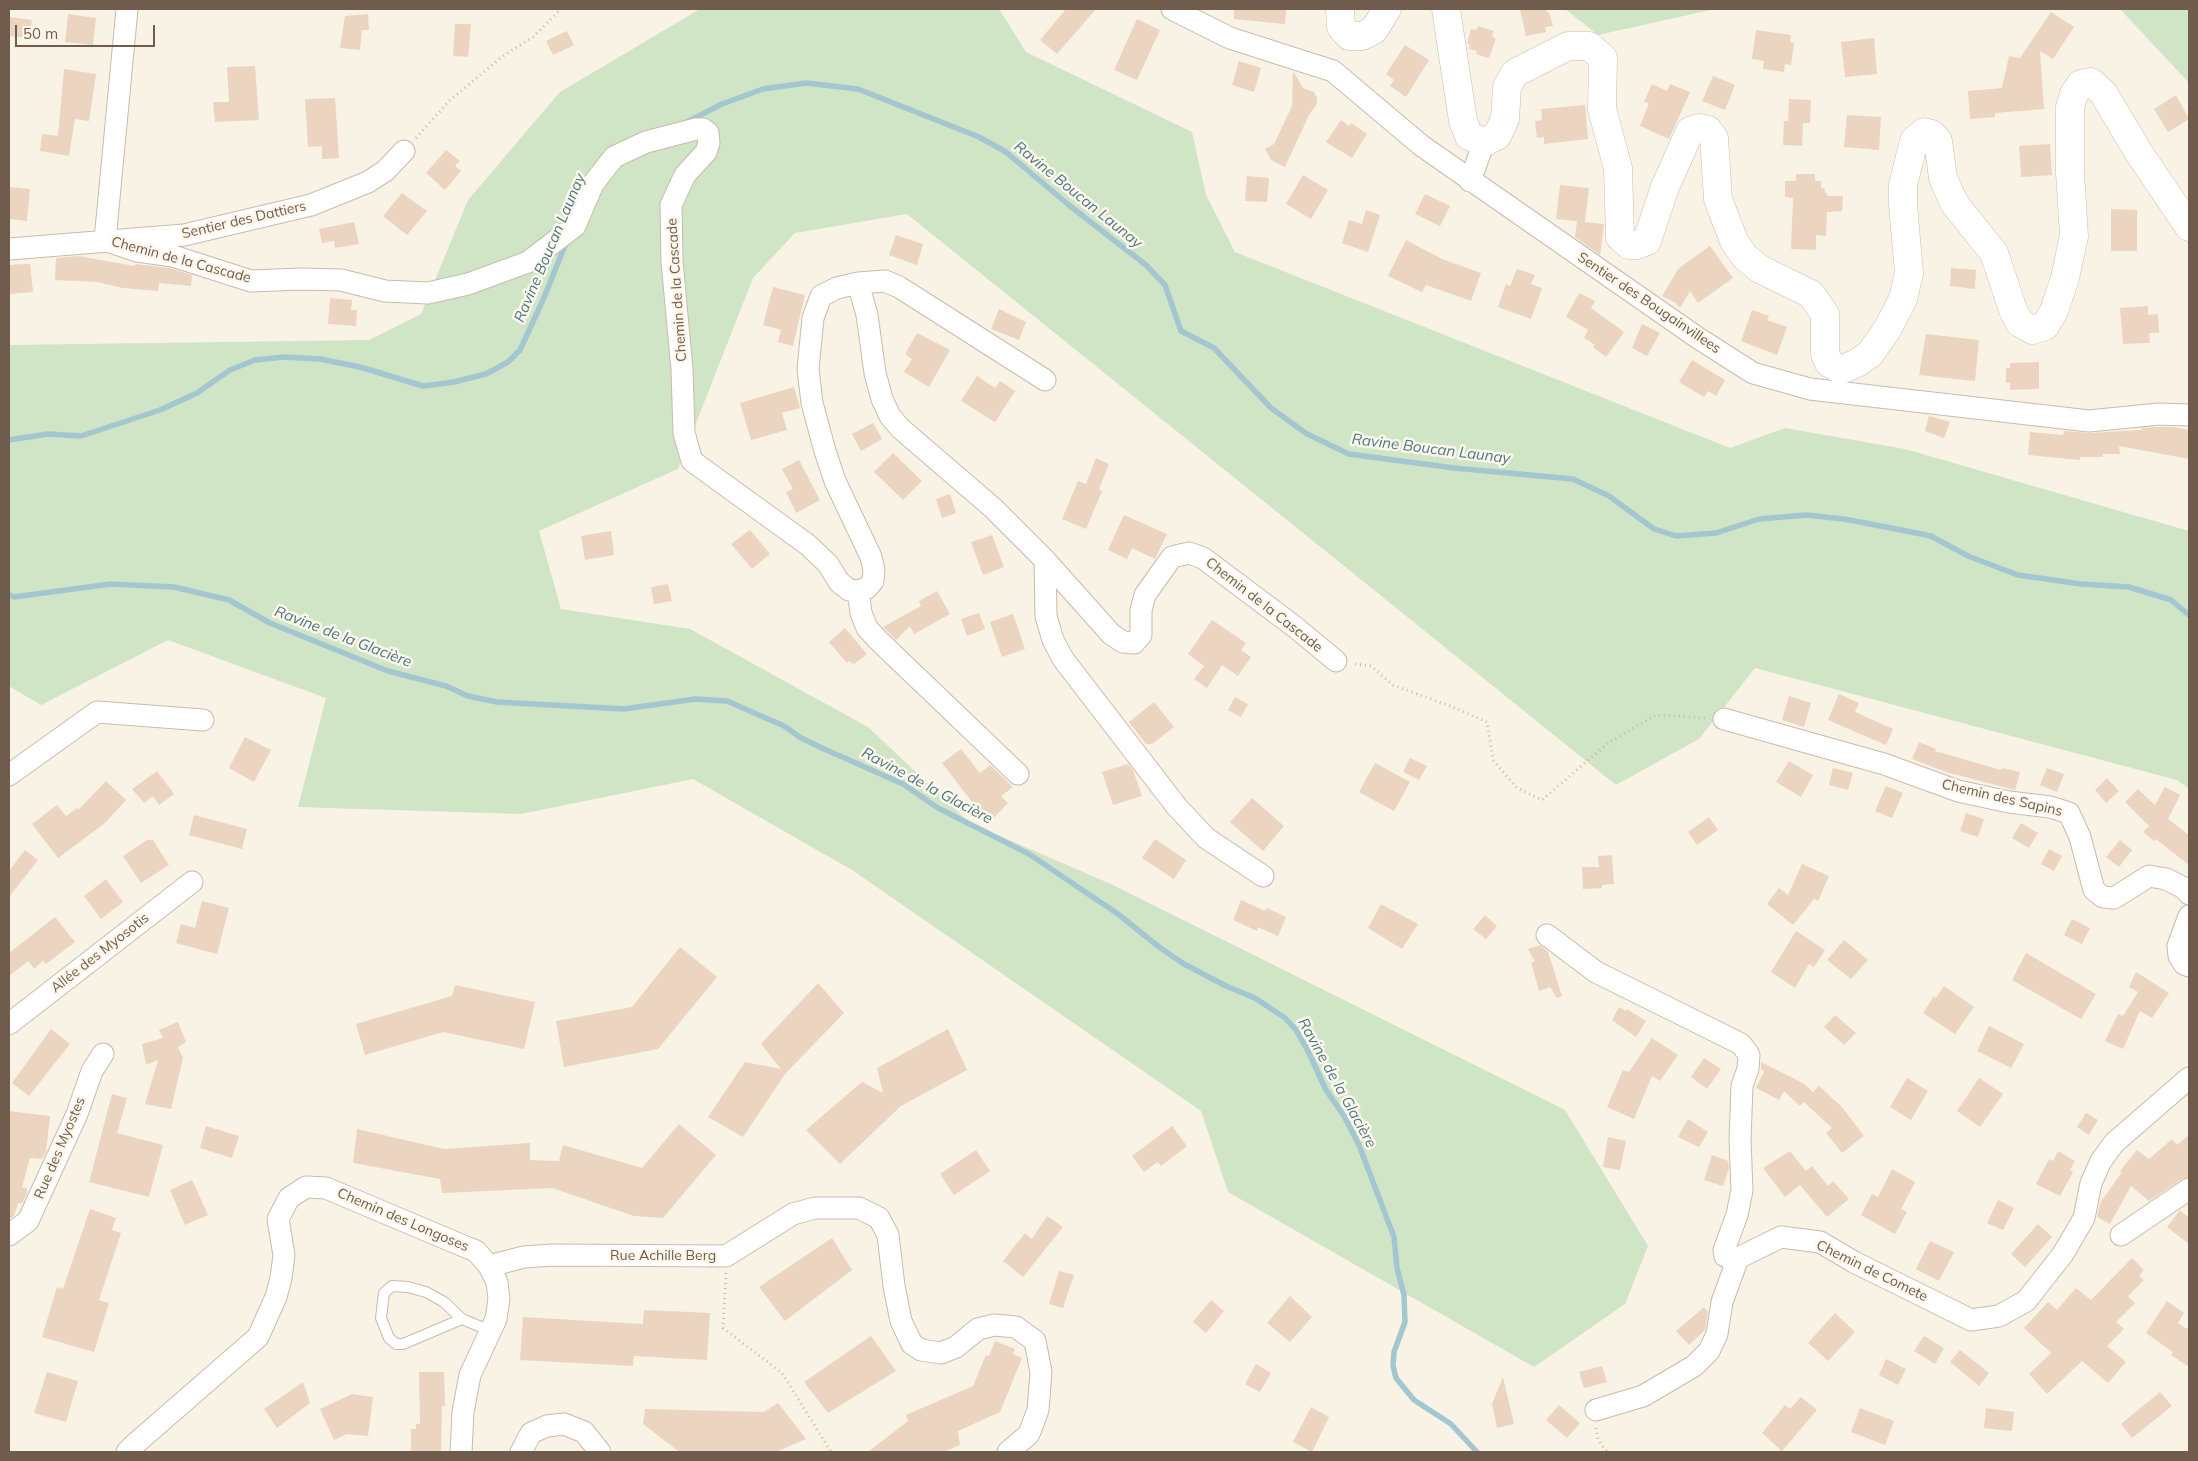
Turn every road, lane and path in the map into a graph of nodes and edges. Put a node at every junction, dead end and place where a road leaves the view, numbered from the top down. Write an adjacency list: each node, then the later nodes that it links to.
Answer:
1 (127, 9): 11 (street, Chemin de la Cascade)
2 (561, 9): 8 (path)
3 (1172, 9): 9 (street, Sentier des Bougainvillees)
4 (1340, 9): 5 (main road)
5 (1387, 9)
6 (1446, 9): 7 (main road)
7 (1484, 142): 9 (street); 15 (main road)
8 (404, 151): 11 (street, Sentier des Dattiers)
9 (1470, 181): 15 (street, Sentier des Bougainvillees)
10 (2189, 227): 15 (main road)
11 (105, 240): 12 (street, Sentier des Dattiers); 18 (street, Chemin de la Cascade)
12 (9, 249)
13 (858, 284): 14 (street); 17 (street, Chemin de la Cascade); 18 (street)
14 (1044, 380)
15 (1842, 381): 16 (street, Sentier des Bougainvillees)
16 (2189, 415)
17 (1045, 560): 19 (street, Chemin de la Cascade); 24 (street)
18 (858, 591): 22 (street)
19 (1336, 661): 20 (path)
20 (1724, 719): 26 (street, Chemin des Sapins)
21 (203, 720): 23 (street)
22 (1018, 774)
23 (9, 775)
24 (1263, 876)
25 (192, 882): 30 (street, Allée des Myosotis)
26 (2189, 894)
27 (2189, 916): 29 (street)
28 (1547, 935): 37 (street)
29 (2189, 966)
30 (9, 1024)
31 (103, 1054): 34 (street, Rue des Myostes)
32 (2189, 1078): 37 (street, Chemin de Comete)
33 (2189, 1189): 35 (street)
34 (9, 1235)
35 (2121, 1235)
36 (726, 1256): 38 (street, Rue Achille Berg); 46 (path); 47 (street, Rue Achille Berg)
37 (1738, 1258): 41 (street)
38 (490, 1266): 40 (street, Chemin des Longoses); 42 (street, Chemin des Longoses)
39 (462, 1319): 39 (lane); 40 (lane)
40 (490, 1331): 43 (street, Chemin des Longoses)
41 (1596, 1410): 48 (path)
42 (127, 1452)
43 (461, 1452)
44 (521, 1452): 45 (street)
45 (600, 1452)
46 (831, 1452)
47 (1008, 1452)
48 (1606, 1452)

